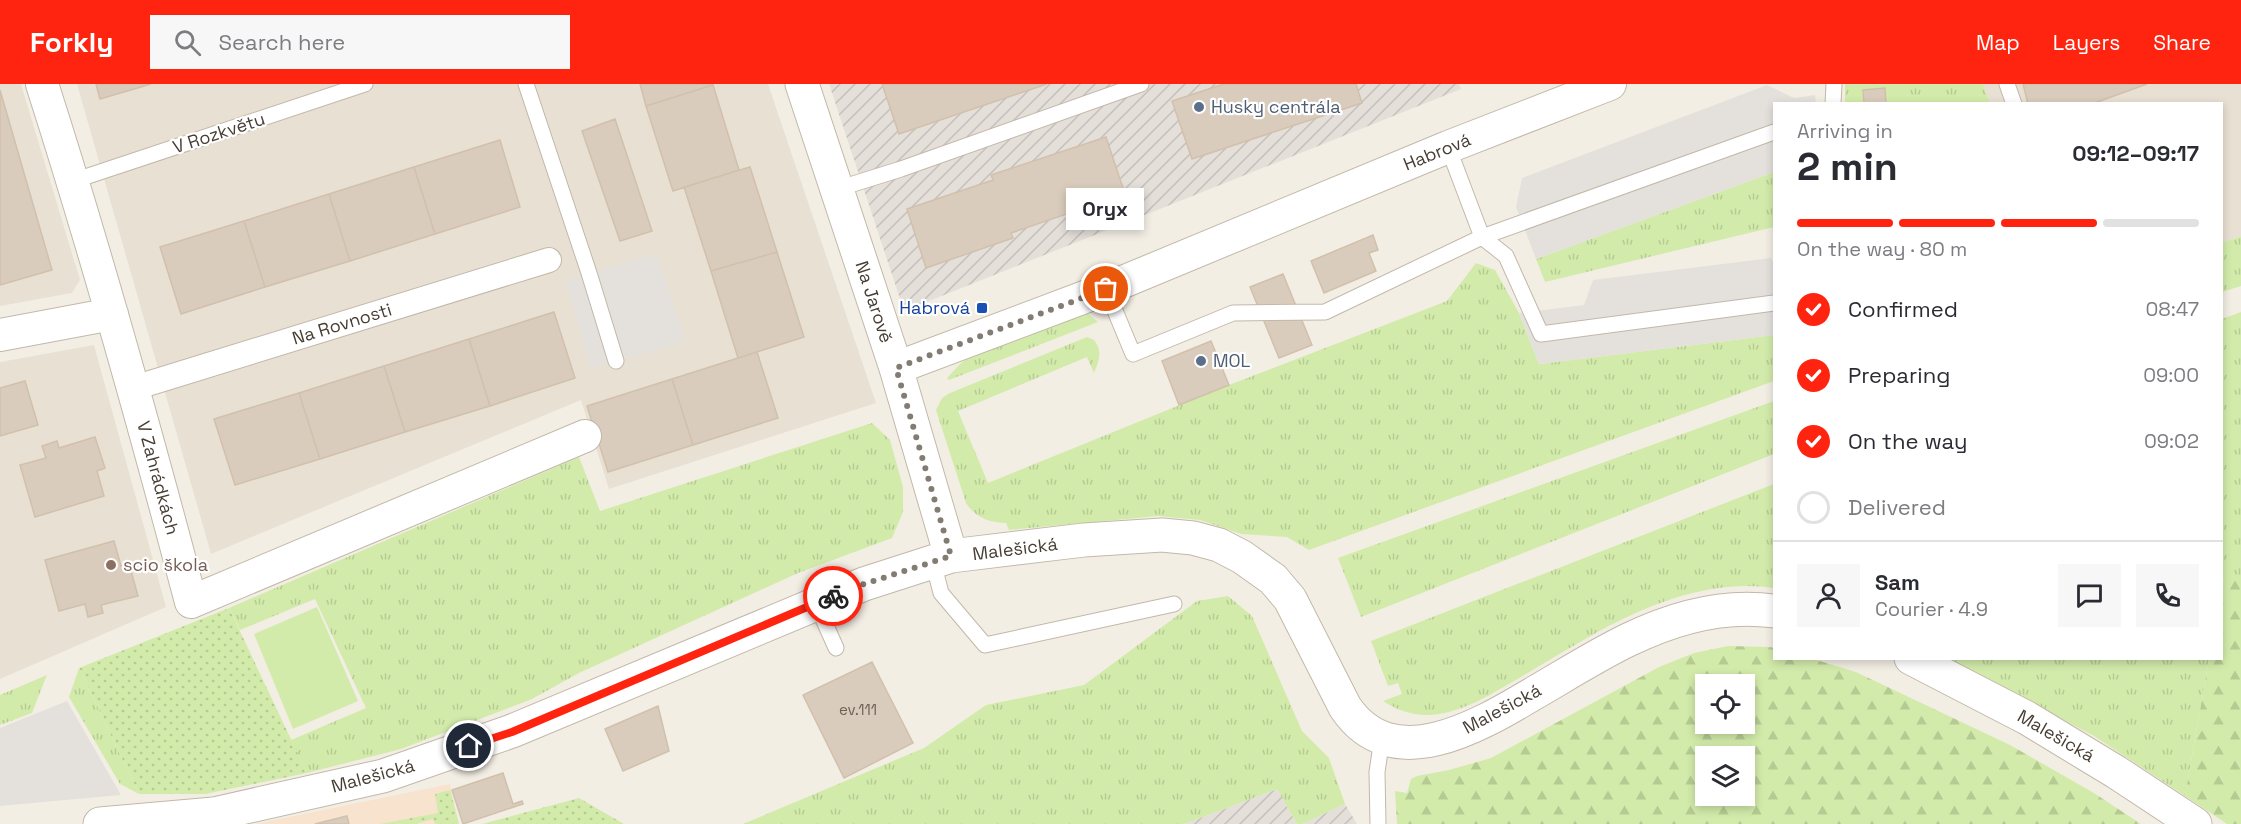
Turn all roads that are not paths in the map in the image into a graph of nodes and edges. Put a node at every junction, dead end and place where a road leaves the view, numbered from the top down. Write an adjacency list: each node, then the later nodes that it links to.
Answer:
1 (42, 84): 13 (street, V Zahrádkách)
2 (365, 84): 13 (lane, V Rozkvětu)
3 (526, 84): 21 (lane)
4 (802, 84): 14 (street, Na Jarově)
5 (1141, 84): 14 (lane)
6 (1610, 84): 12 (street, Habrová)
7 (1834, 84): 9 (lane)
8 (2007, 84): 10 (lane)
9 (1833, 102)
10 (2013, 102)
11 (1773, 132): 15 (lane)
12 (1448, 147): 15 (lane); 17 (street, Habrová)
13 (73, 181): 19 (street, V Zahrádkách)
14 (837, 189): 22 (street, Na Jarově)
15 (1482, 237): 17 (lane); 18 (lane)
16 (549, 260): 23 (street, Na Rovnosti)
17 (1106, 289): 22 (street, Habrová)
18 (1773, 303)
19 (112, 314): 20 (street); 23 (street, V Zahrádkách)
20 (0, 335)
21 (615, 361)
22 (896, 368): 25 (street, Na Jarově)
23 (134, 388): 24 (street, V Zahrádkách)
24 (585, 436)
25 (942, 559): 26 (street, Malešická); 27 (lane); 31 (street, Malešická)
26 (816, 603): 29 (lane); 32 (street, Malešická)
27 (1174, 604)
28 (1773, 611): 31 (street, Malešická)
29 (836, 648)
30 (1915, 660): 34 (street, Malešická)
31 (1382, 738): 33 (lane)
32 (100, 824)
33 (1378, 824)
34 (2195, 824)

